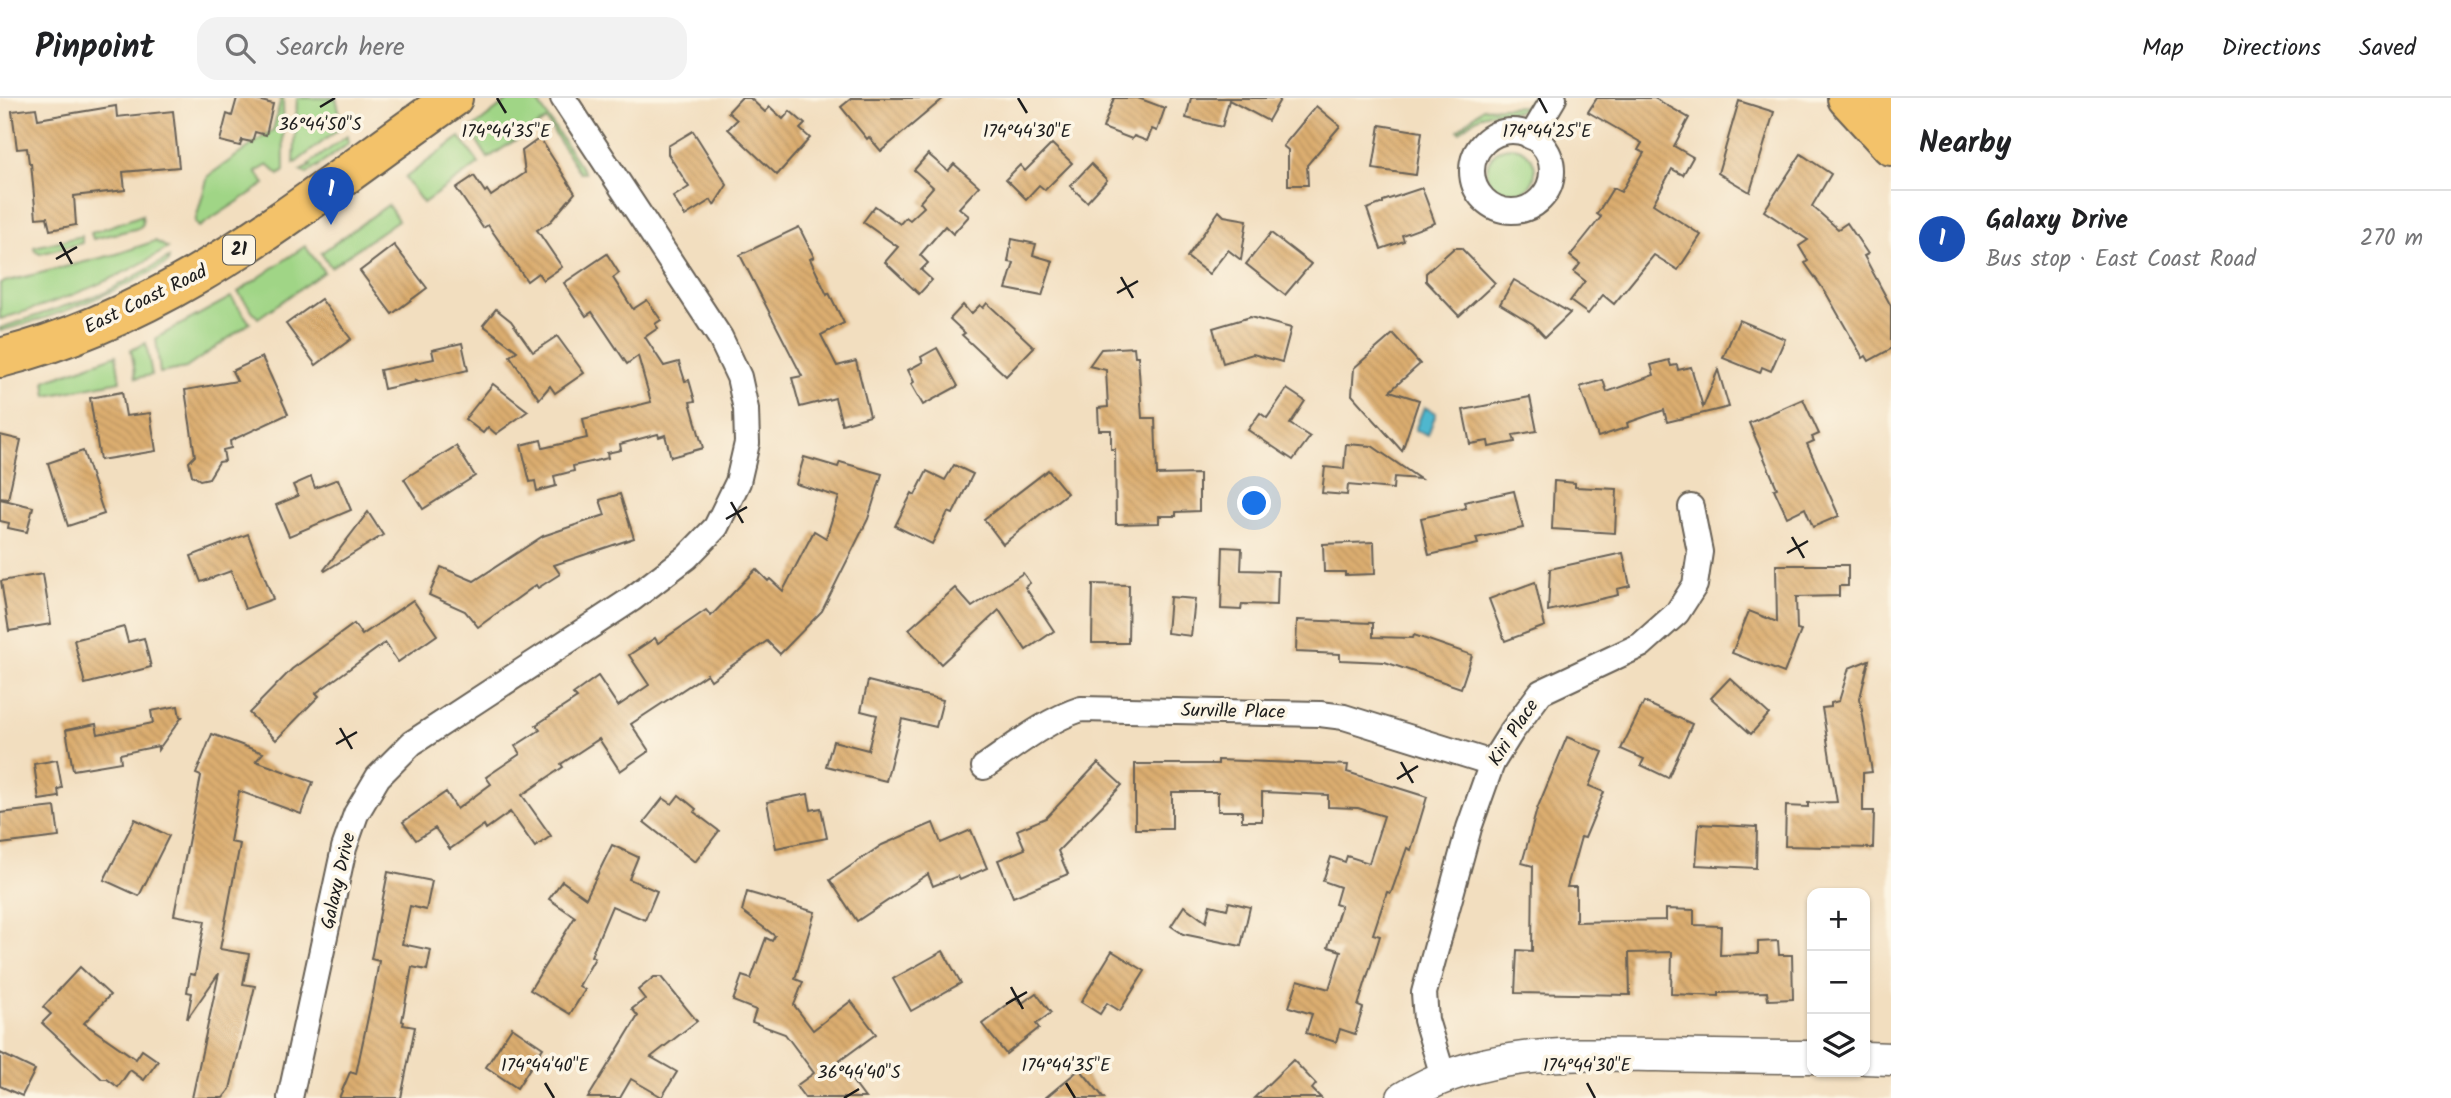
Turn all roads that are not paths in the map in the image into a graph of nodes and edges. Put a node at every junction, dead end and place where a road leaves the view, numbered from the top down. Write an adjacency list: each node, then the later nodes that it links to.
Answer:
1 (453, 98): 7 (main road, East Coast Road / 21)
2 (564, 98): 15 (street, Galaxy Drive)
3 (1554, 98): 5 (street)
4 (1847, 98): 6 (main road)
5 (1531, 136)
6 (1891, 146)
7 (0, 359)
8 (1691, 507): 9 (street, Kiri Place)
9 (1492, 763): 10 (street, Surville Place); 14 (street, Kiri Place)
10 (984, 767)
11 (1807, 1057): 14 (street)
12 (1870, 1058): 13 (street)
13 (1891, 1059)
14 (1443, 1076): 16 (street)
15 (290, 1098)
16 (1403, 1098)

